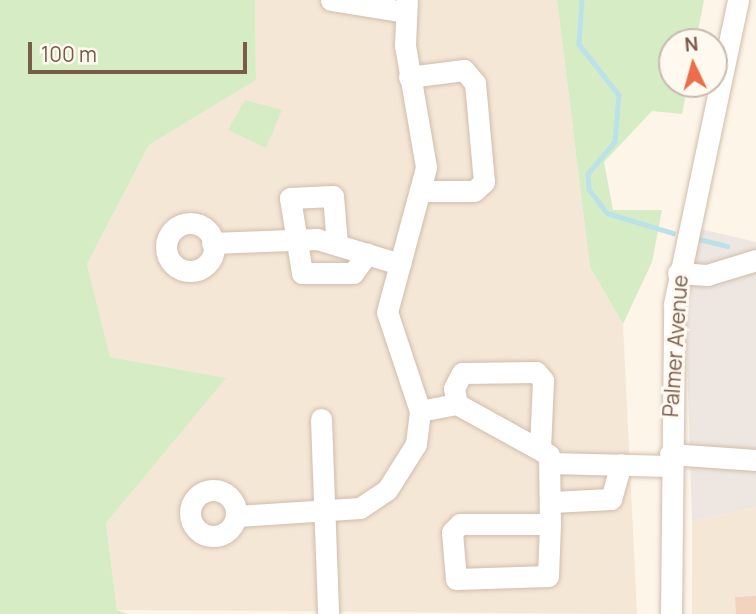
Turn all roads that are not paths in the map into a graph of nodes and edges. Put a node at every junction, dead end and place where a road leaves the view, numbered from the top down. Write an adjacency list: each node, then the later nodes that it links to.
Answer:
1 (331, 0): 3 (street)
2 (738, 0): 12 (street, Palmer Avenue)
3 (406, 6): 4 (street)
4 (409, 77): 5 (street); 5 (street)
5 (424, 191): 11 (street)
6 (292, 237): 7 (street); 8 (street); 8 (street); 9 (street)
7 (212, 243)
8 (337, 244): 9 (street)
9 (367, 254): 11 (street)
10 (756, 260): 12 (street)
11 (400, 264): 14 (street)
12 (678, 273): 17 (street, Palmer Avenue)
13 (457, 404): 14 (street); 16 (street); 16 (street)
14 (420, 411): 21 (street)
15 (321, 419): 21 (street)
16 (545, 456): 19 (street); 20 (street)
17 (670, 460): 18 (street); 19 (street); 25 (street, Palmer Avenue)
18 (756, 460)
19 (621, 464): 20 (street)
20 (551, 502): 23 (street)
21 (324, 512): 22 (street); 24 (street)
22 (237, 516): 22 (street)
23 (550, 524): 23 (street)
24 (328, 614)
25 (671, 614)

